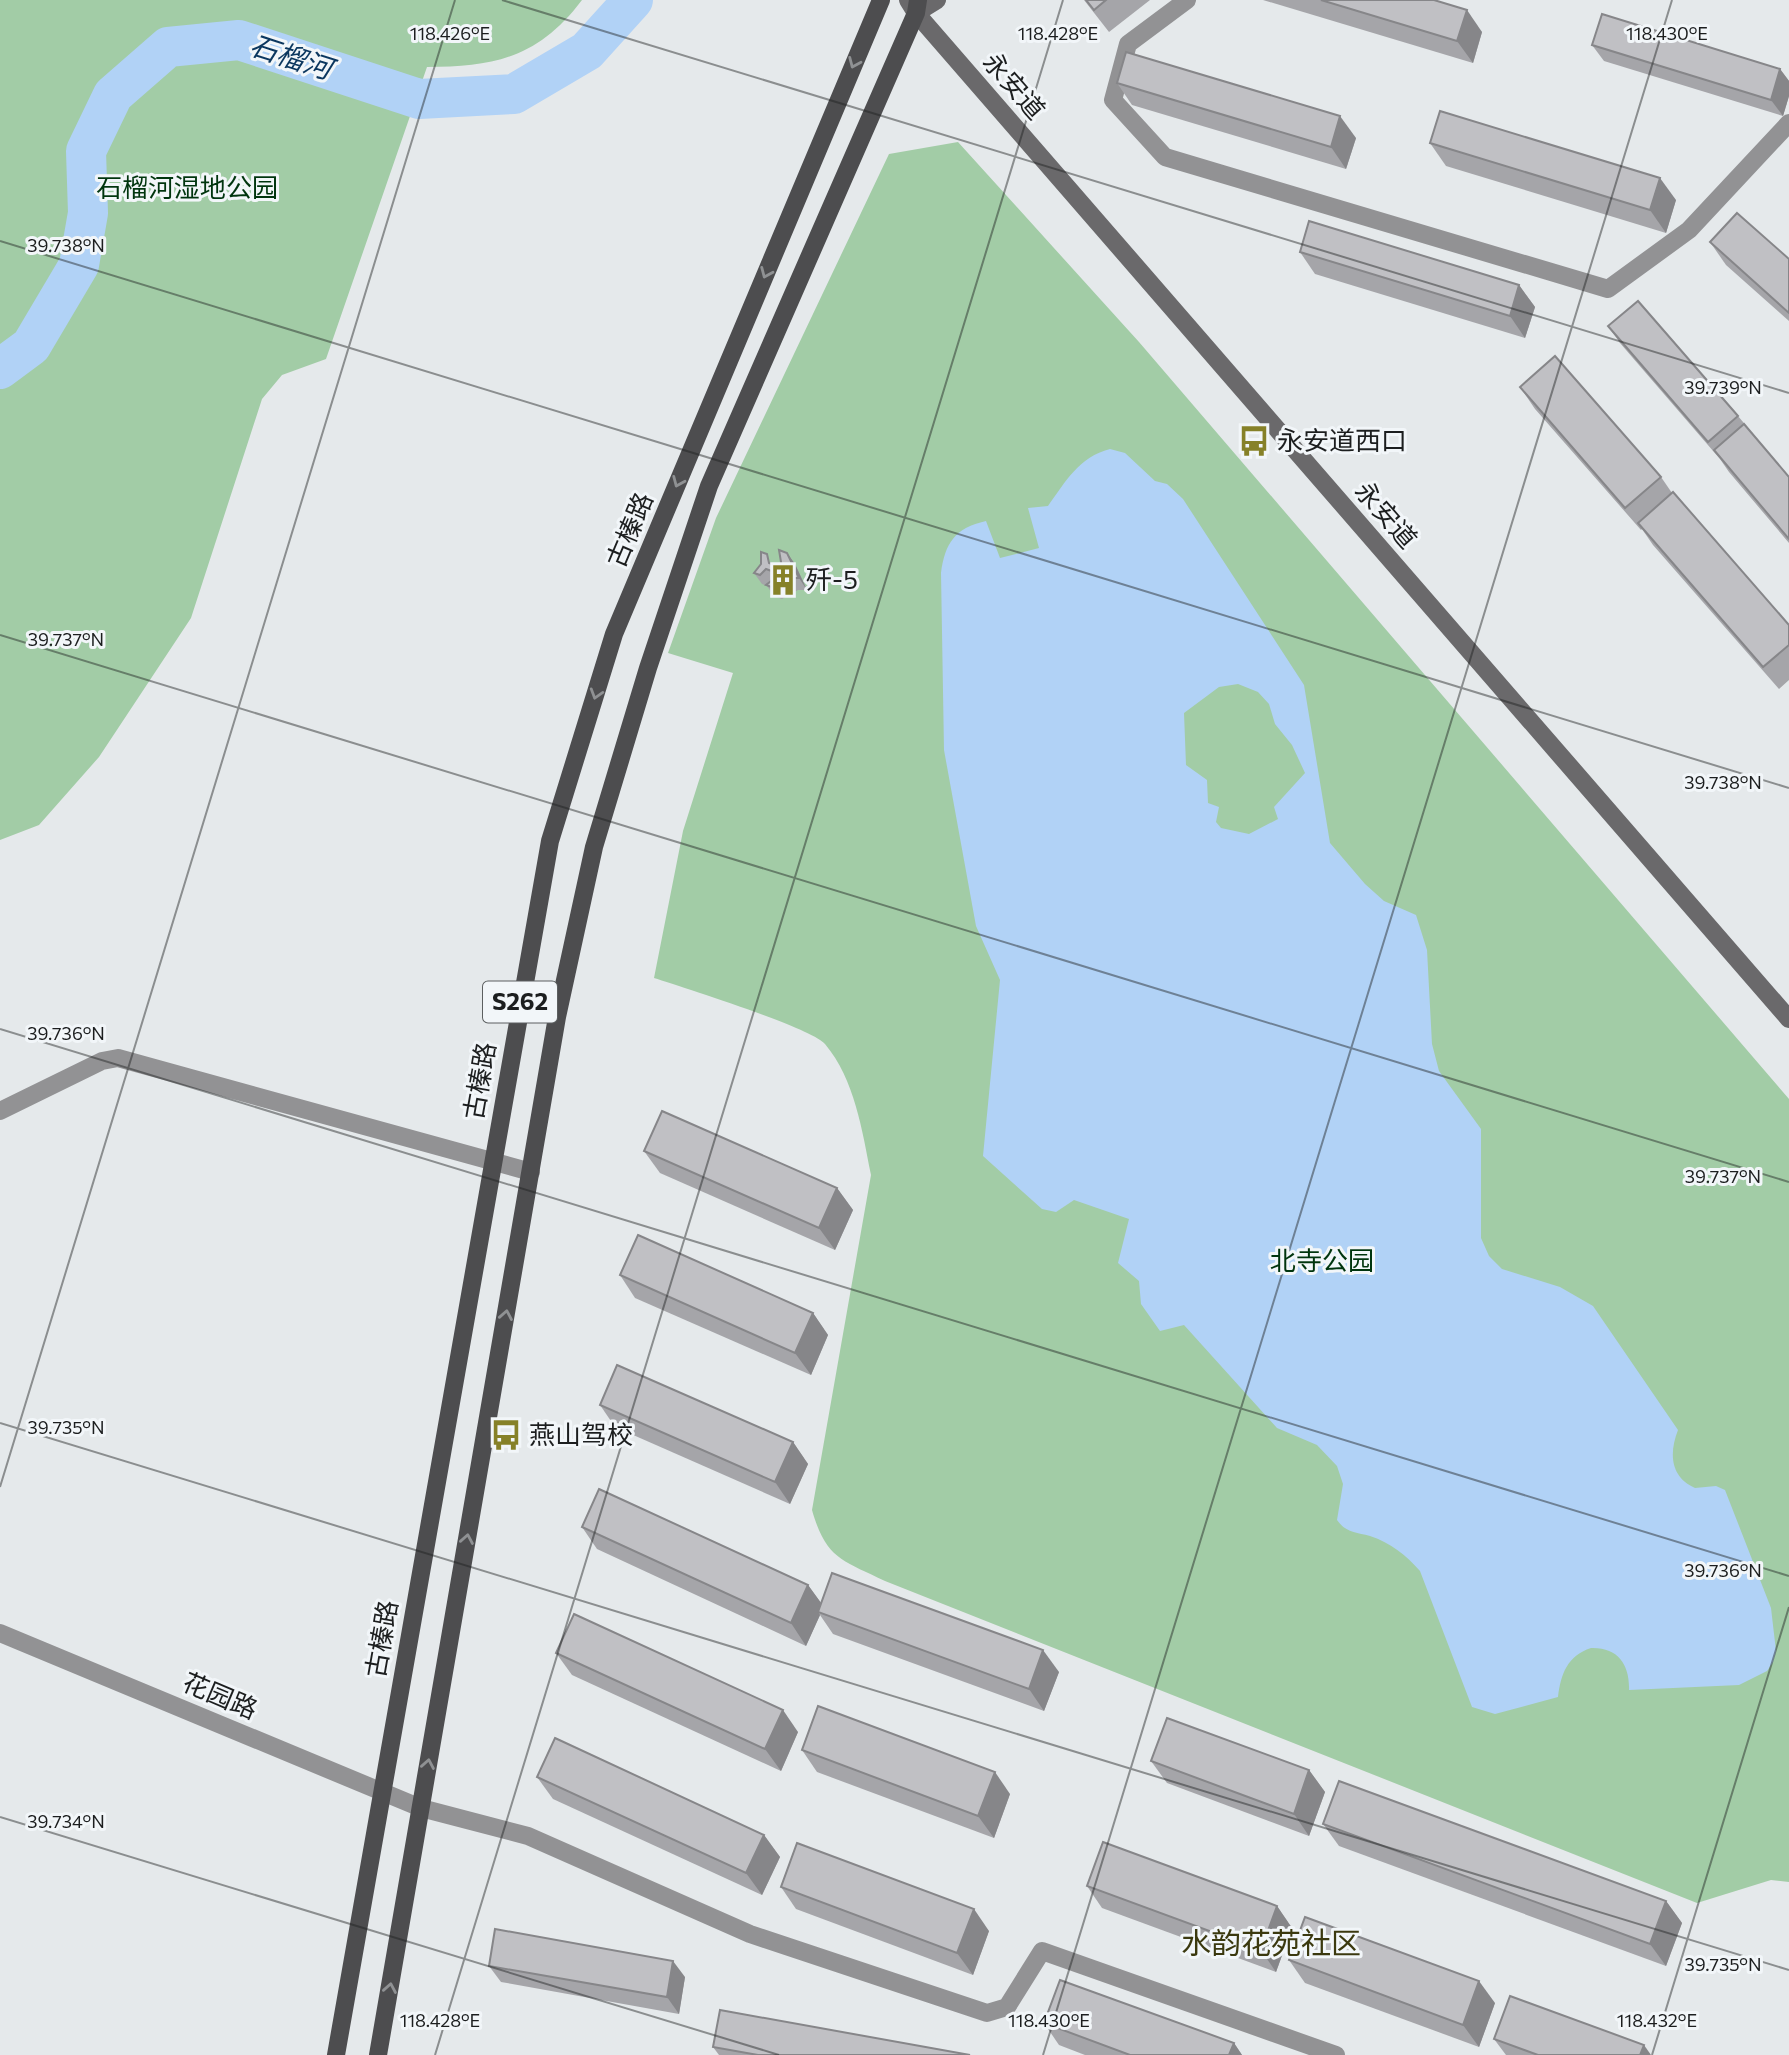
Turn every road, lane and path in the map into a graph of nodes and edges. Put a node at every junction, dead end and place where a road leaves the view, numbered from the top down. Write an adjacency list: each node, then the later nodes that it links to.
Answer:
1 (881, 0): 8 (main road, 古榛路 / S262, one-way to 8)
2 (937, 0): 4 (main road)
3 (1187, 0): 5 (street)
4 (914, 4): 6 (main road, 永安道); 9 (main road, S262)
5 (1789, 123)
6 (1789, 1019)
7 (0, 1111): 8 (street)
8 (492, 1161): 9 (street); 11 (main road, 古榛路 / S262)
9 (530, 1172): 12 (main road, S262, one-way to 9)
10 (0, 1633): 11 (street, 花园路)
11 (382, 1792): 12 (street, 花园路); 13 (main road, 古榛路 / S262)
12 (421, 1808): 14 (main road, S262, one-way to 12); 15 (street, 花园路)
13 (336, 2055)
14 (378, 2055)
15 (1336, 2055)

